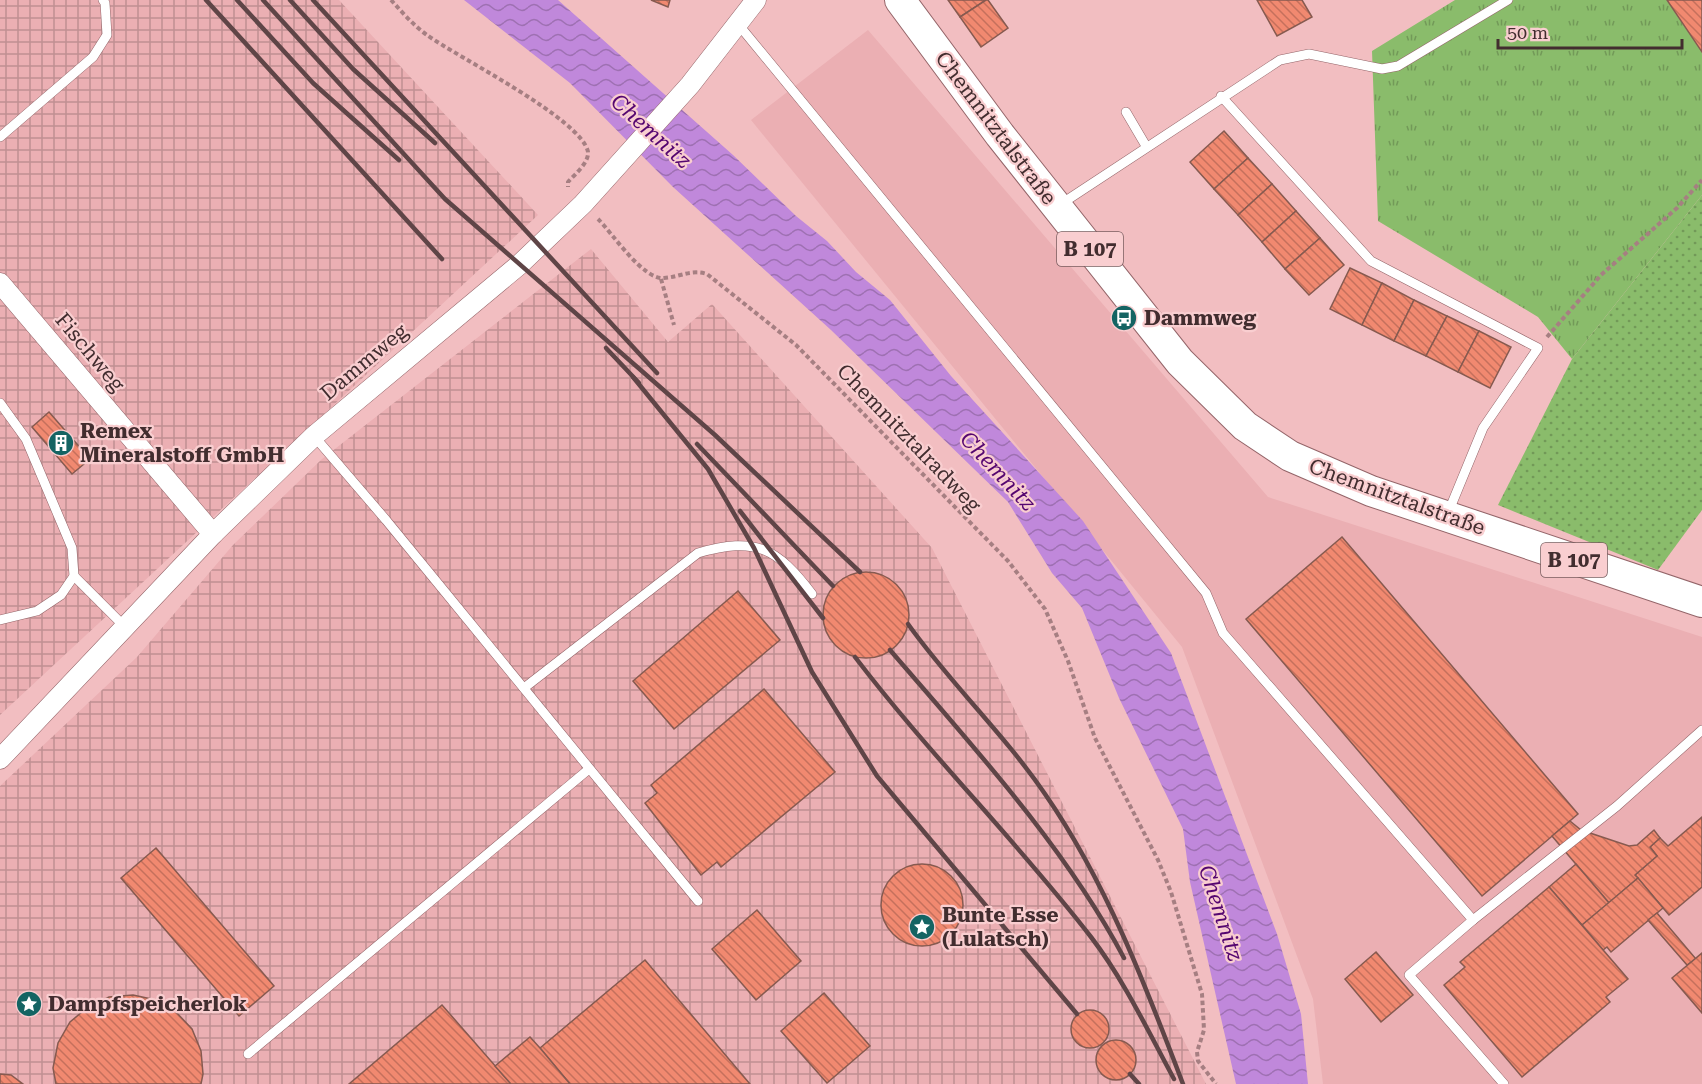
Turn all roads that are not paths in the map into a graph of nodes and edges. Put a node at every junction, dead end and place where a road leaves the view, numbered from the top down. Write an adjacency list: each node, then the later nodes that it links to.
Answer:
1 (103, 0): 8 (lane)
2 (756, 0): 5 (street, Dammweg)
3 (900, 0): 10 (main road, Chemnitztalstraße / B 107)
4 (1508, 0): 6 (lane)
5 (737, 23): 13 (street, Dammweg); 26 (lane)
6 (1221, 96): 9 (lane); 14 (lane)
7 (1126, 112): 9 (lane)
8 (0, 137)
9 (1146, 146): 10 (lane)
10 (1056, 207): 14 (main road, Chemnitztalstraße / B 107)
11 (0, 283): 15 (street, Fischweg)
12 (0, 403): 16 (lane)
13 (314, 436): 15 (street, Dammweg); 21 (lane)
14 (1447, 517): 18 (main road, Chemnitztalstraße / B 107)
15 (213, 534): 20 (street, Dammweg)
16 (74, 576): 19 (lane); 20 (lane)
17 (812, 594): 21 (lane)
18 (1702, 602)
19 (0, 620)
20 (125, 628): 23 (street, Dammweg)
21 (524, 688): 24 (lane)
22 (1702, 730): 26 (lane)
23 (0, 759)
24 (589, 769): 25 (lane); 27 (lane)
25 (698, 901)
26 (1473, 920): 28 (lane)
27 (248, 1054)
28 (1504, 1084)

